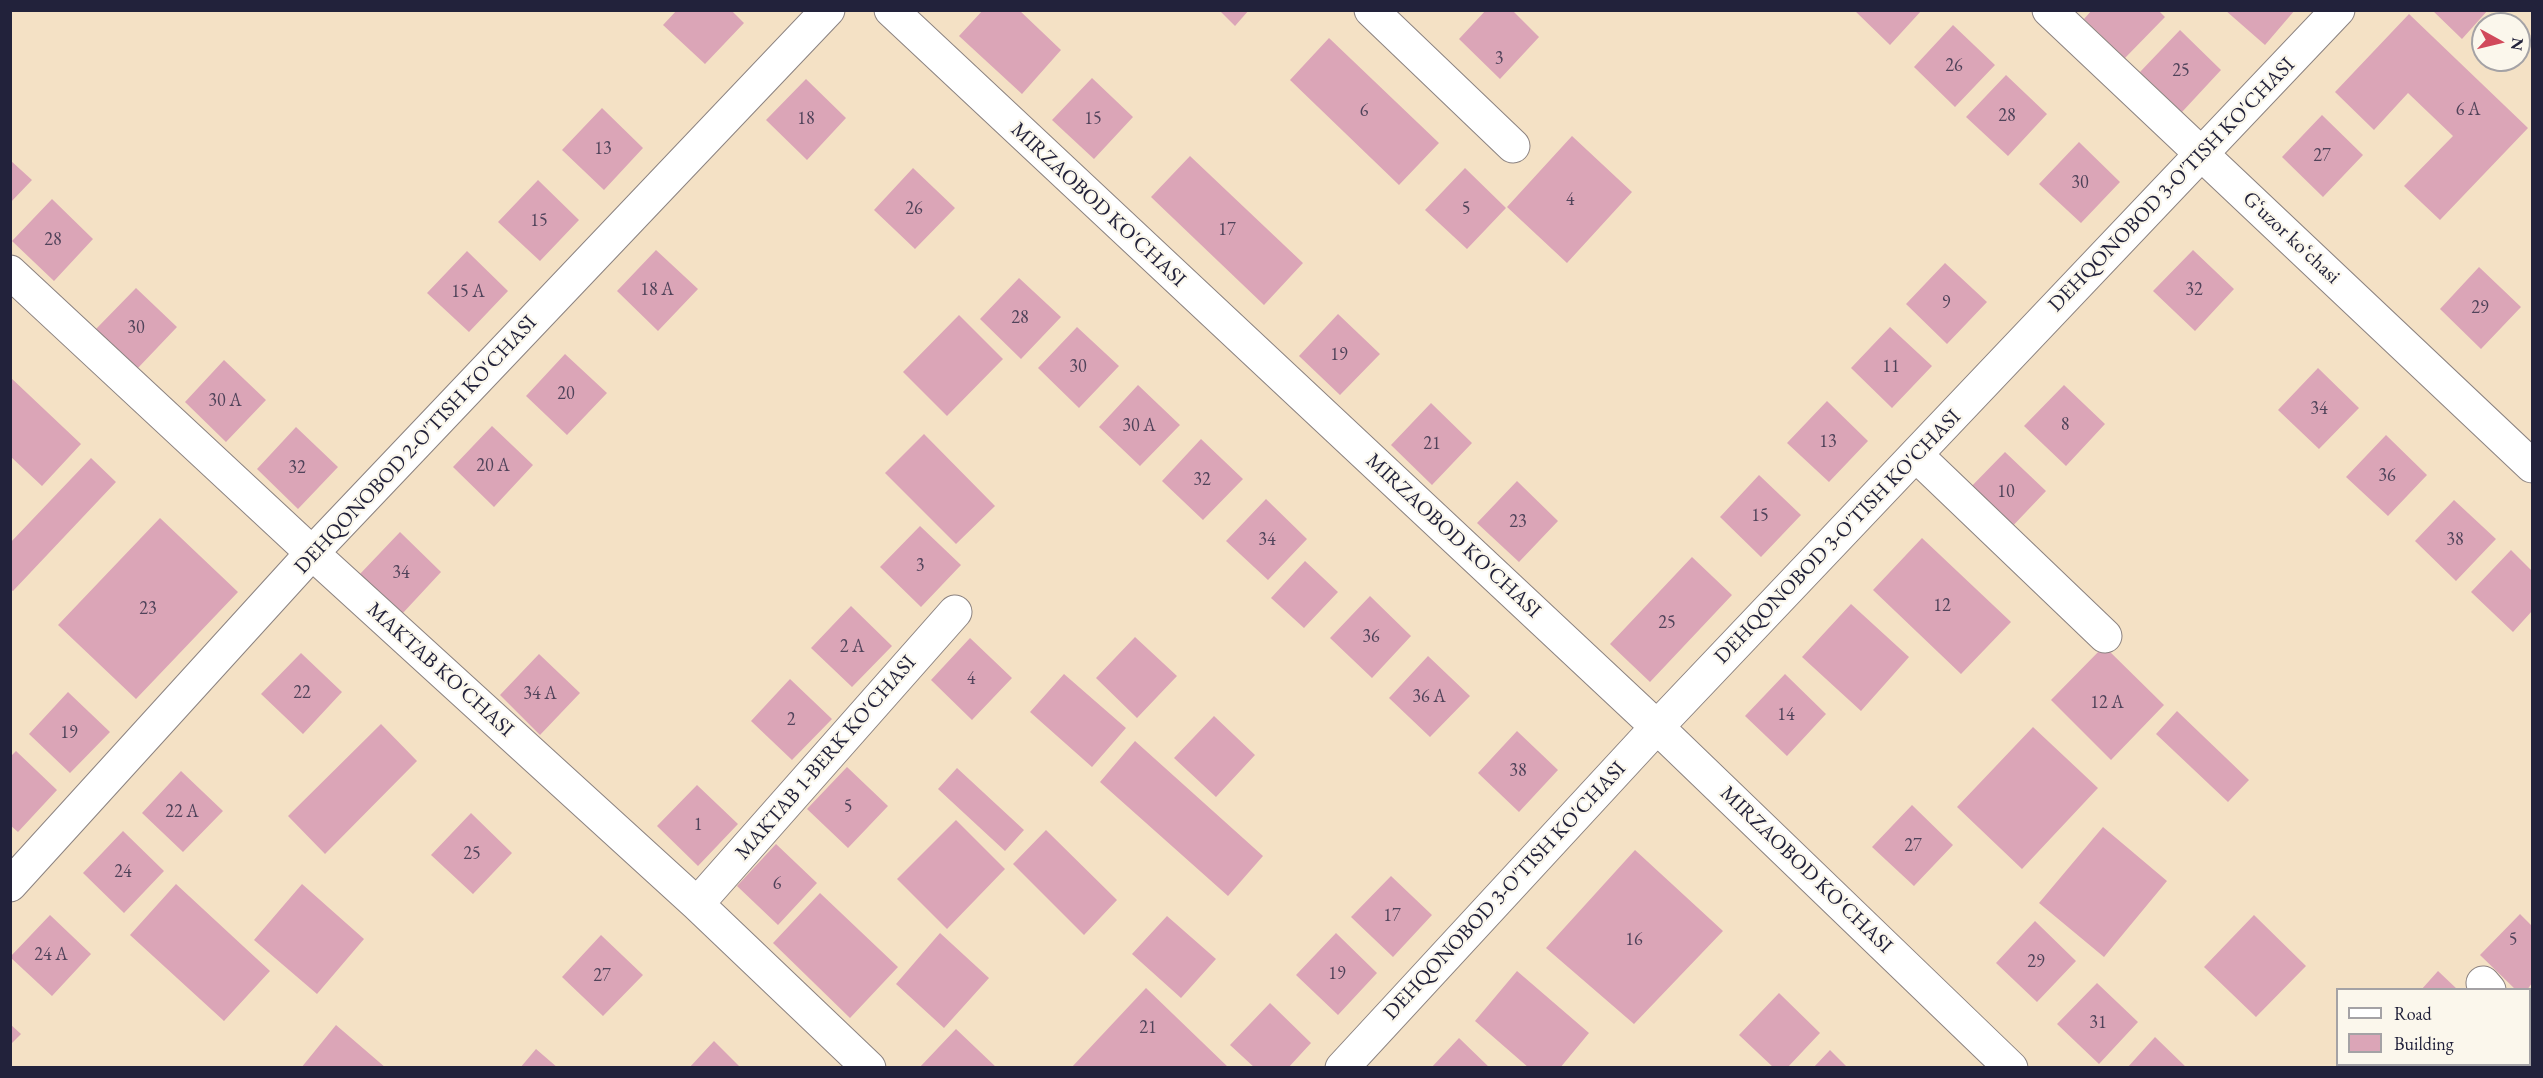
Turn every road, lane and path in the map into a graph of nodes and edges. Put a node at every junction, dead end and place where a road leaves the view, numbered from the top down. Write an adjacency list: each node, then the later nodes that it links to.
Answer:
1 (828, 10): 11 (street, DEHQONOBOD 2-O'TISH KO'CHASI)
2 (891, 10): 14 (street, MIRZAOBOD KO'CHASI)
3 (1371, 10): 6 (street)
4 (2049, 10): 7 (street, Gʻuzor koʻchasi)
5 (2338, 10): 7 (street, DEHQONOBOD 3-O'TISH KO'CHASI)
6 (1512, 146)
7 (2201, 154): 9 (street, DEHQONOBOD 3-O'TISH KO'CHASI); 10 (street, Gʻuzor koʻchasi)
8 (10, 272): 11 (street, MAKTAB KO'CHASI)
9 (1916, 455): 13 (street); 14 (street, DEHQONOBOD 3-O'TISH KO'CHASI)
10 (2532, 466)
11 (312, 553): 15 (street, DEHQONOBOD 2-O'TISH KO'CHASI); 16 (street, MAKTAB KO'CHASI)
12 (955, 612): 16 (street, MAKTAB 1-BERK KO'CHASI)
13 (2105, 636)
14 (1657, 727): 18 (street, DEHQONOBOD 3-O'TISH KO'CHASI); 19 (street, MIRZAOBOD KO'CHASI)
15 (10, 885)
16 (697, 904): 17 (street, MAKTAB KO'CHASI)
17 (870, 1068)
18 (1342, 1068)
19 (2011, 1068)

